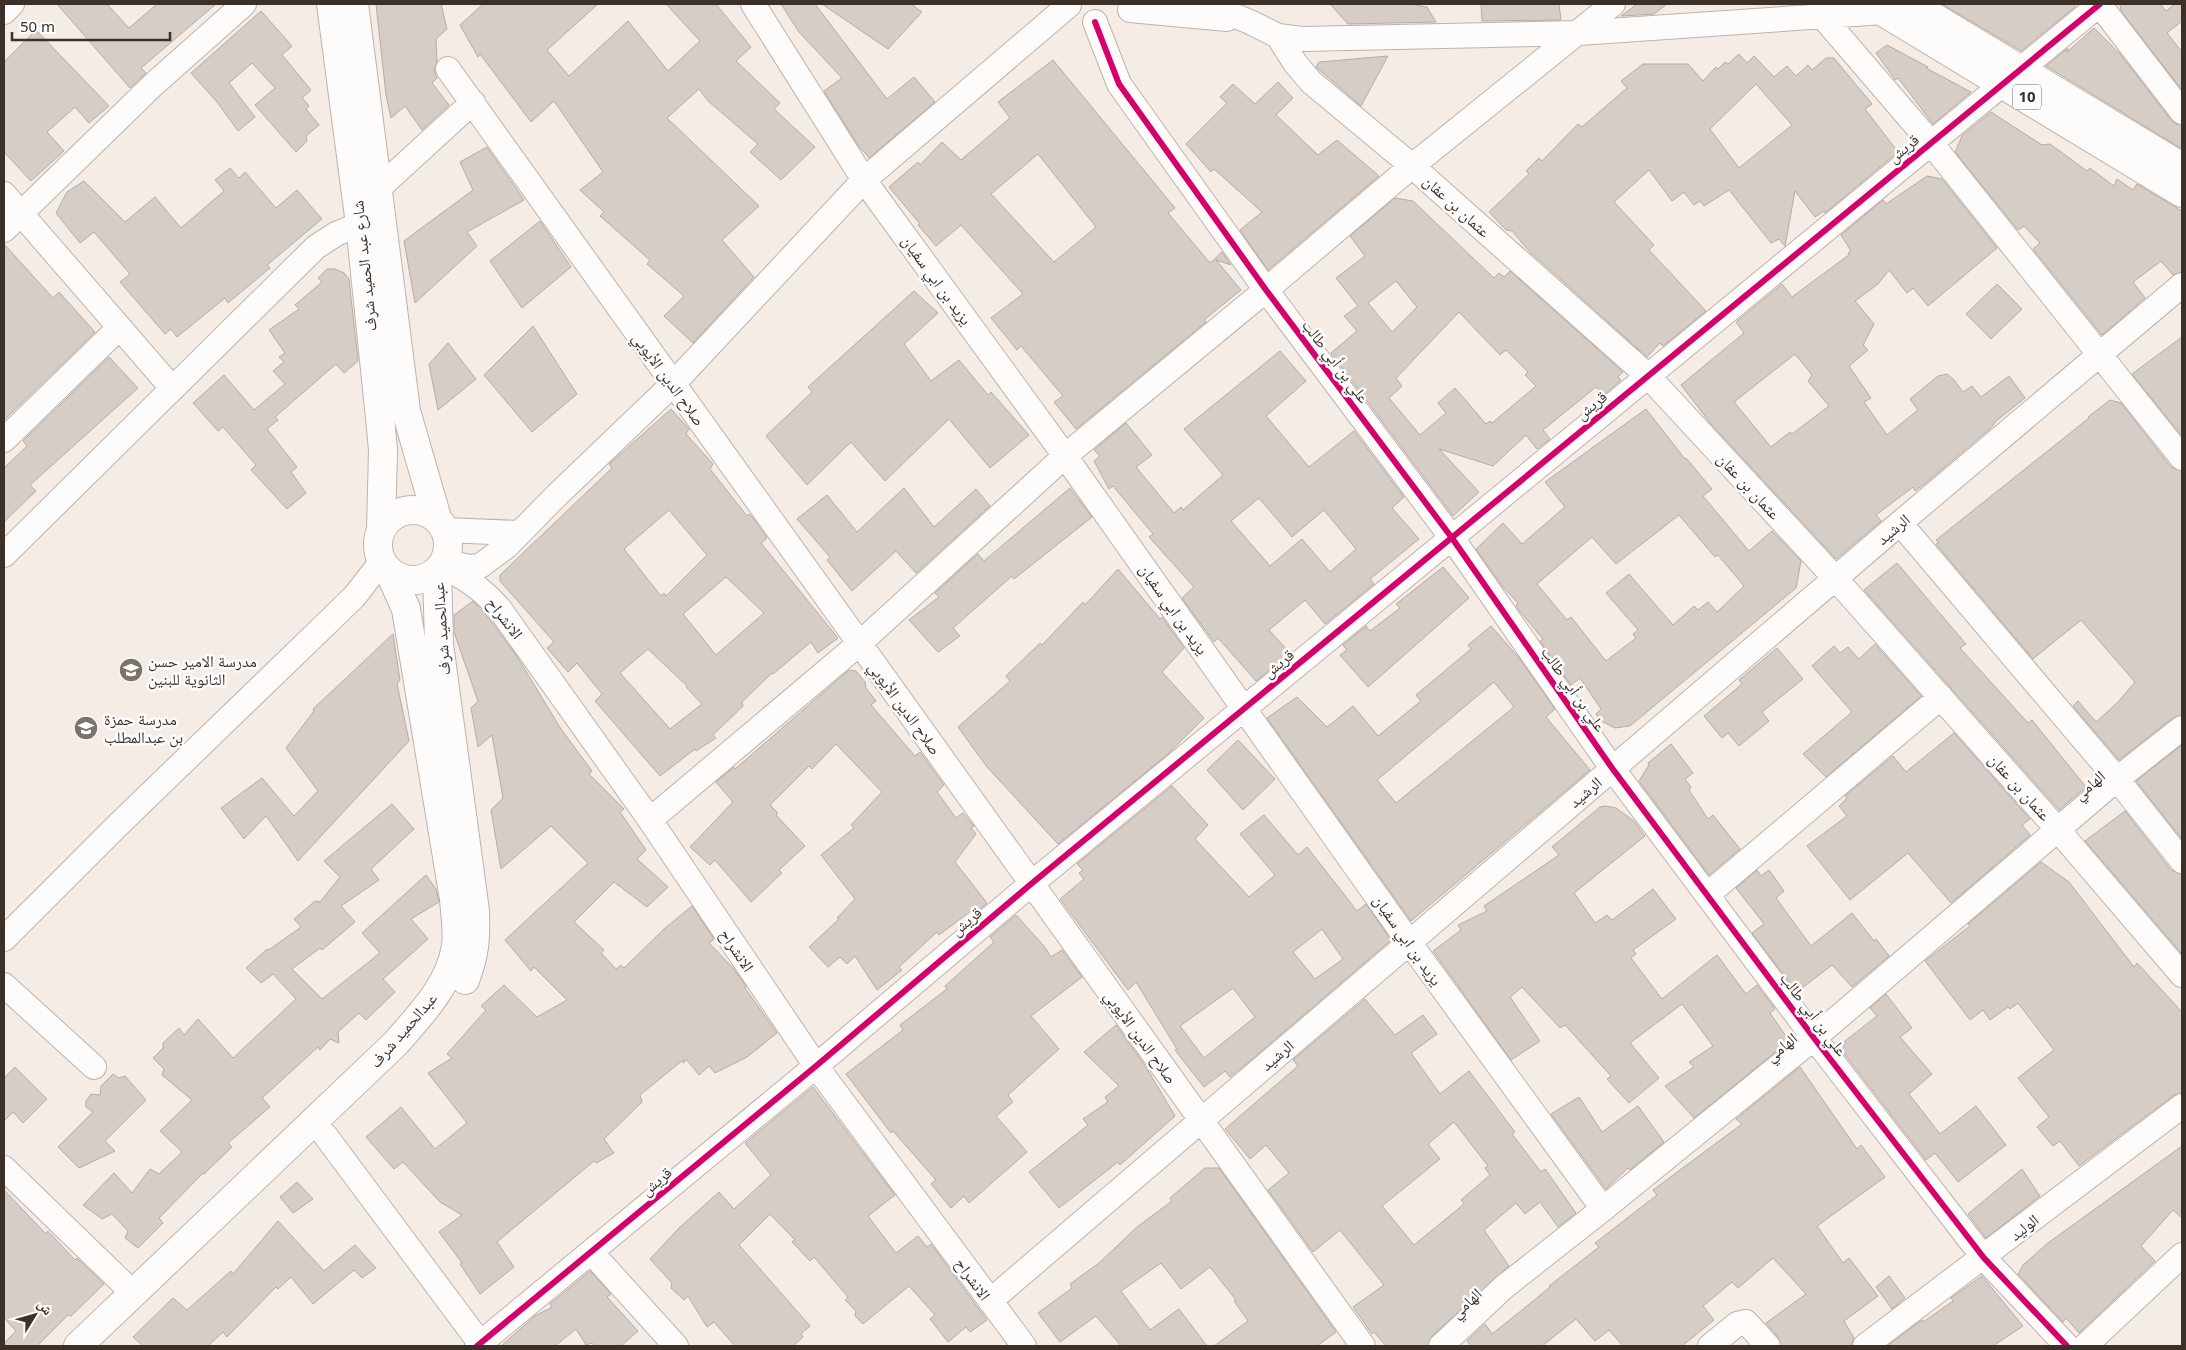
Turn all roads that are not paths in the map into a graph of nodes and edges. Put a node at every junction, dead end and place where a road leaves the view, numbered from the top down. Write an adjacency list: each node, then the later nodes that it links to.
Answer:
1 (12, 4): 13 (street)
2 (244, 4): 30 (street)
3 (331, 4): 31 (main road, شارع عبد الحميد شرف)
4 (354, 4): 27 (main road, شارع عبد الحميد شرف)
5 (753, 4): 26 (street, يزيد بن ابي سفيان)
6 (1069, 4): 15 (street); 26 (street)
7 (1206, 4): 16 (street)
8 (1613, 4): 17 (street)
9 (1912, 4): 20 (main road, 10)
10 (2100, 4): 20 (street, قريش); 22 (street)
11 (1131, 7): 15 (street); 16 (street)
12 (1877, 8): 14 (street); 20 (main road, 10)
13 (4, 12)
14 (1822, 16): 17 (street); 23 (street)
15 (1095, 22): 33 (street, علي بن أبي طالب)
16 (1250, 22): 18 (street)
17 (1579, 33): 18 (street); 24 (street)
18 (1278, 36): 24 (street, عثمان بن عفان)
19 (448, 69): 21 (street, صلاح الدين الأيوبي)
20 (2012, 76): 23 (street, قريش); 25 (main road, 10); 28 (main road, 10)
21 (473, 102): 27 (street); 37 (street, صلاح الدين الأيوبي)
22 (2182, 112)
23 (1931, 143): 35 (street); 36 (street, قريش)
24 (1412, 166): 33 (street); 36 (street, عثمان بن عفان)
25 (2182, 167)
26 (864, 180): 37 (street); 40 (street, يزيد بن ابي سفيان)
27 (378, 189): 43 (main road, شارع عبد الحميد شرف)
28 (2182, 193)
29 (4, 194): 30 (street)
30 (12, 222): 34 (street)
31 (360, 224): 38 (street); 44 (main road, شارع عبد الحميد شرف)
32 (2182, 285): 35 (street, الرشيد)
33 (1266, 290): 40 (street); 46 (street, علي بن أبي طالب)
34 (119, 328): 38 (street); 39 (street)
35 (2101, 354): 41 (street); 42 (street, الرشيد)
36 (1648, 376): 46 (street, قريش); 50 (street, عثمان بن عفان)
37 (673, 384): 45 (street); 51 (street, صلاح الدين الأيوبي)
38 (172, 388): 47 (street)
39 (4, 440)
40 (1065, 456): 51 (street); 53 (street, يزيد بن ابي سفيان)
41 (2182, 458)
42 (1900, 522): 50 (street, الرشيد); 56 (street)
43 (441, 524): 44 (main road); 45 (street); 49 (main road)
44 (380, 530): 48 (main road)
45 (519, 533): 49 (street)
46 (1452, 538): 53 (street, قريش); 55 (street, علي بن أبي طالب)
47 (4, 555)
48 (385, 566): 49 (main road); 62 (street); 77 (main road, عبدالحميد شرف)
49 (441, 566): 57 (street, الانشراح); 71 (main road, عبدالحميد شرف)
50 (1835, 578): 52 (street, عثمان بن عفان); 55 (street, الرشيد)
51 (860, 644): 57 (street); 60 (street, صلاح الدين الأيوبي)
52 (1940, 697): 58 (street, عثمان بن عفان); 61 (street)
53 (1244, 709): 60 (street, قريش); 63 (street, يزيد بن ابي سفيان)
54 (2182, 728): 56 (street, الهامي)
55 (1612, 768): 61 (street, علي بن أبي طالب); 63 (street, الرشيد)
56 (2117, 779): 58 (street, الهامي); 59 (street)
57 (650, 820): 67 (street, الانشراح)
58 (2058, 830): 64 (street, عثمان بن عفان); 66 (street, الهامي)
59 (2182, 861)
60 (1031, 884): 67 (street, قريش); 70 (street, صلاح الدين الأيوبي)
61 (1706, 895): 66 (street, علي بن أبي طالب)
62 (4, 939)
63 (1409, 942): 70 (street, الرشيد); 73 (street, يزيد بن ابي سفيان)
64 (2182, 975)
65 (4, 985): 68 (street)
66 (1814, 1038): 73 (street, الهامي); 76 (street, علي بن أبي طالب)
67 (816, 1066): 74 (street, قريش); 78 (street, الانشراح)
68 (94, 1068)
69 (2182, 1106): 76 (street, الوليد)
70 (1200, 1120): 78 (street, الرشيد); 84 (street, صلاح الدين الأيوبي)
71 (325, 1135): 79 (street); 81 (main road, عبدالحميد شرف)
72 (4, 1168): 77 (street)
73 (1603, 1209): 85 (street, الهامي)
74 (591, 1252): 79 (street, قريش); 82 (street)
75 (2182, 1255): 90 (street)
76 (1984, 1258): 88 (street, الوليد); 89 (street, علي بن أبي طالب)
77 (133, 1294): 80 (main road, عبدالحميد شرف)
78 (990, 1301): 83 (street, الانشراح)
79 (478, 1345)
80 (78, 1346)
81 (106, 1346)
82 (676, 1346)
83 (1024, 1346)
84 (1364, 1346)
85 (1441, 1346)
86 (1710, 1346): 87 (street)
87 (1768, 1346)
88 (1865, 1346)
89 (2066, 1346)
90 (2085, 1346)

